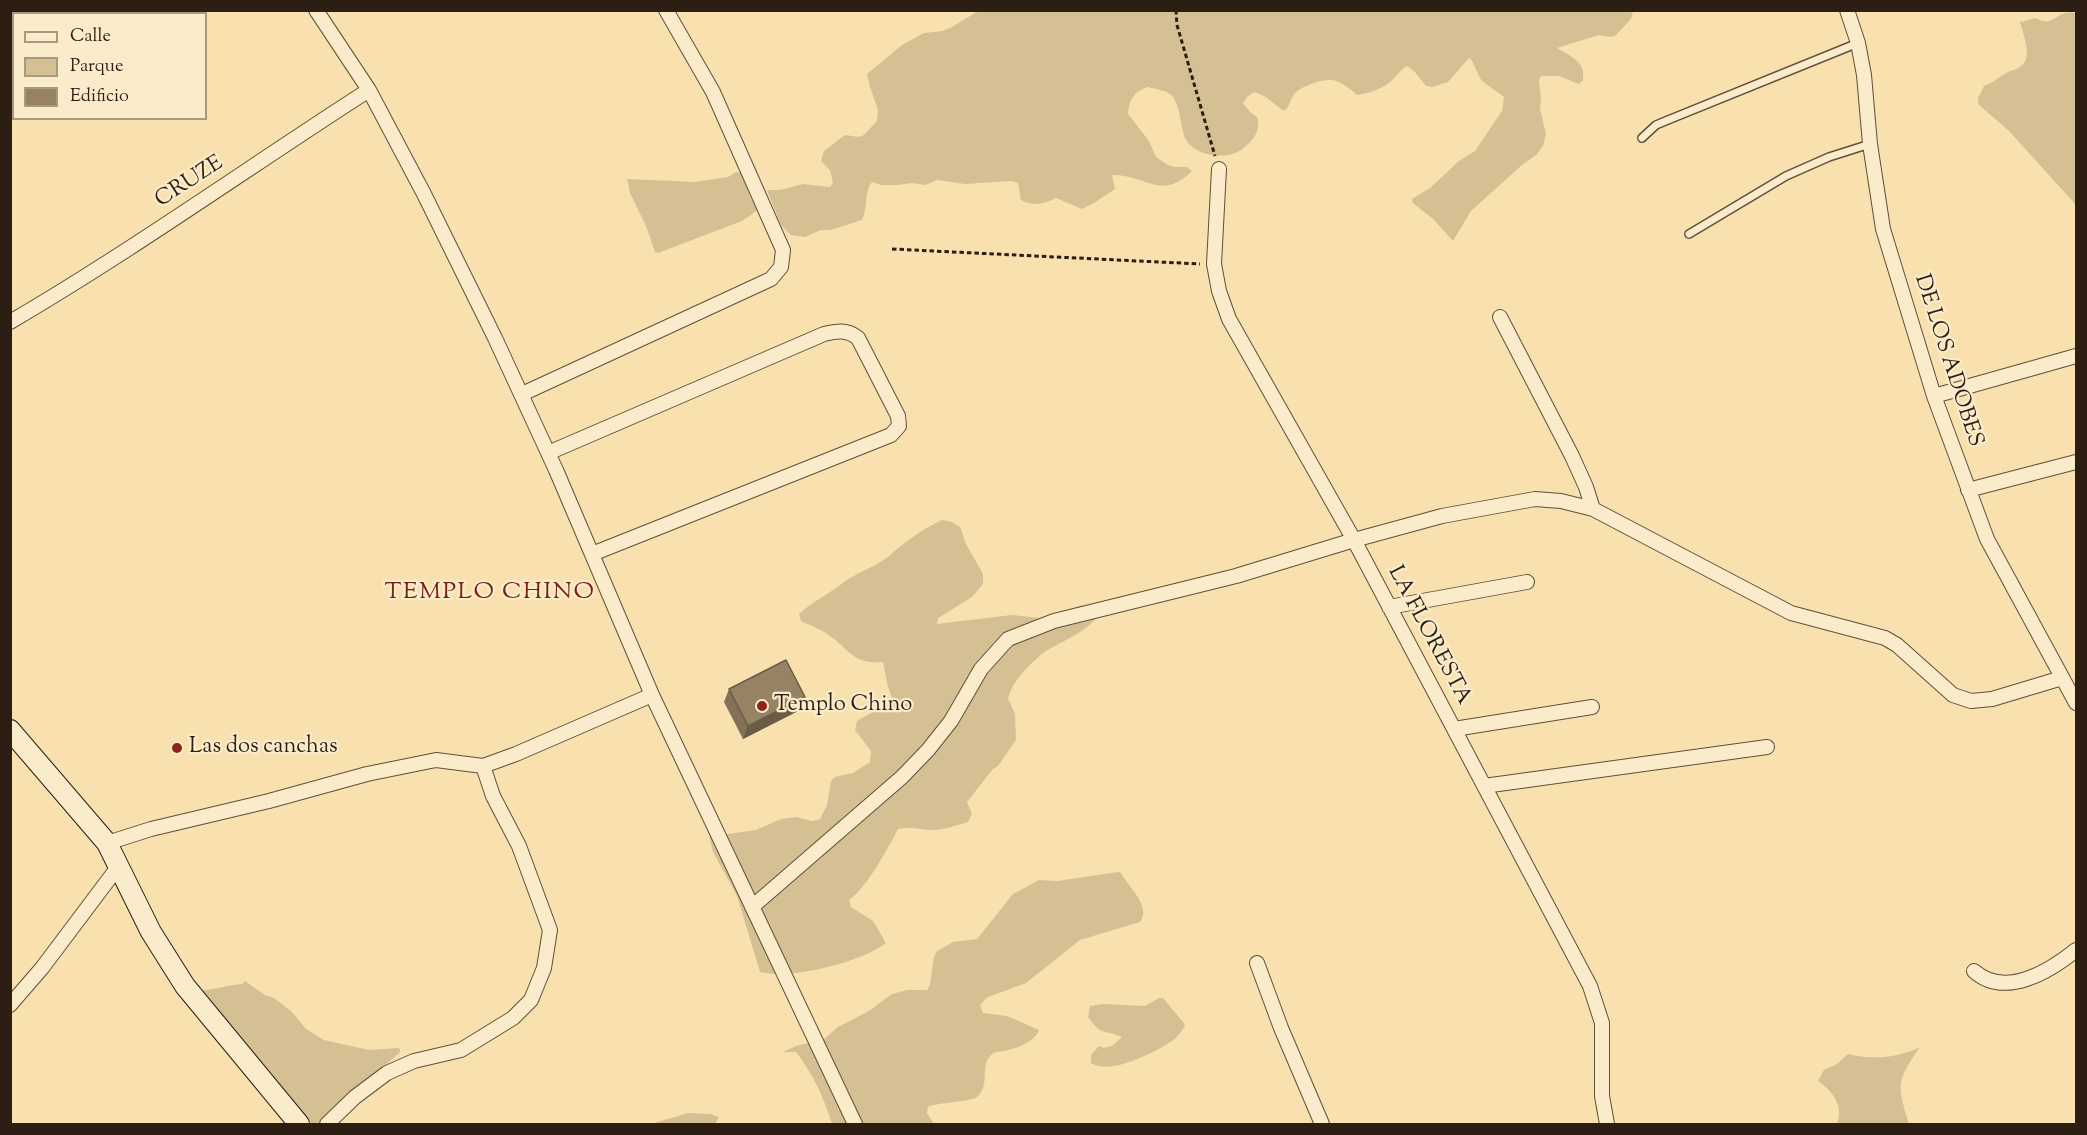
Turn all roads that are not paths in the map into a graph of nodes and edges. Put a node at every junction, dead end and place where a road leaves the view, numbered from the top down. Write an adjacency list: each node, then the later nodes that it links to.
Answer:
1 (316, 10): 5 (street)
2 (666, 10): 13 (street)
3 (1847, 10): 4 (street, DE LOS ADOBES)
4 (1858, 43): 6 (lane); 7 (street, DE LOS ADOBES)
5 (369, 90): 11 (street, CRUZE); 13 (street)
6 (1642, 138)
7 (1870, 144): 9 (lane); 14 (street, DE LOS ADOBES)
8 (1219, 169): 19 (street, LA FLORESTA)
9 (1689, 234)
10 (1500, 317): 18 (street)
11 (10, 322)
12 (2076, 356): 14 (street)
13 (522, 394): 15 (street)
14 (1934, 396): 17 (street, DE LOS ADOBES)
15 (548, 453): 20 (street); 20 (street)
16 (2076, 462): 17 (street)
17 (1968, 490): 23 (street, DE LOS ADOBES)
18 (1593, 509): 19 (street); 23 (street)
19 (1354, 540): 22 (street, LA FLORESTA); 34 (street)
20 (592, 554): 24 (street)
21 (1527, 582): 22 (street)
22 (1389, 607): 27 (street, LA FLORESTA)
23 (2062, 678): 25 (street, DE LOS ADOBES)
24 (652, 695): 30 (street); 34 (street)
25 (2076, 703)
26 (1592, 707): 27 (street)
27 (1454, 729): 31 (street, LA FLORESTA)
28 (10, 730): 32 (street)
29 (1767, 747): 31 (street)
30 (483, 766): 32 (street); 40 (street)
31 (1484, 786): 43 (street, LA FLORESTA)
32 (108, 843): 33 (street)
33 (118, 867): 38 (street); 39 (street)
34 (752, 907): 41 (street)
35 (2076, 950): 37 (street)
36 (1257, 963): 42 (street)
37 (1974, 971)
38 (10, 1005)
39 (299, 1125)
40 (327, 1125)
41 (855, 1125)
42 (1322, 1125)
43 (1607, 1125)

